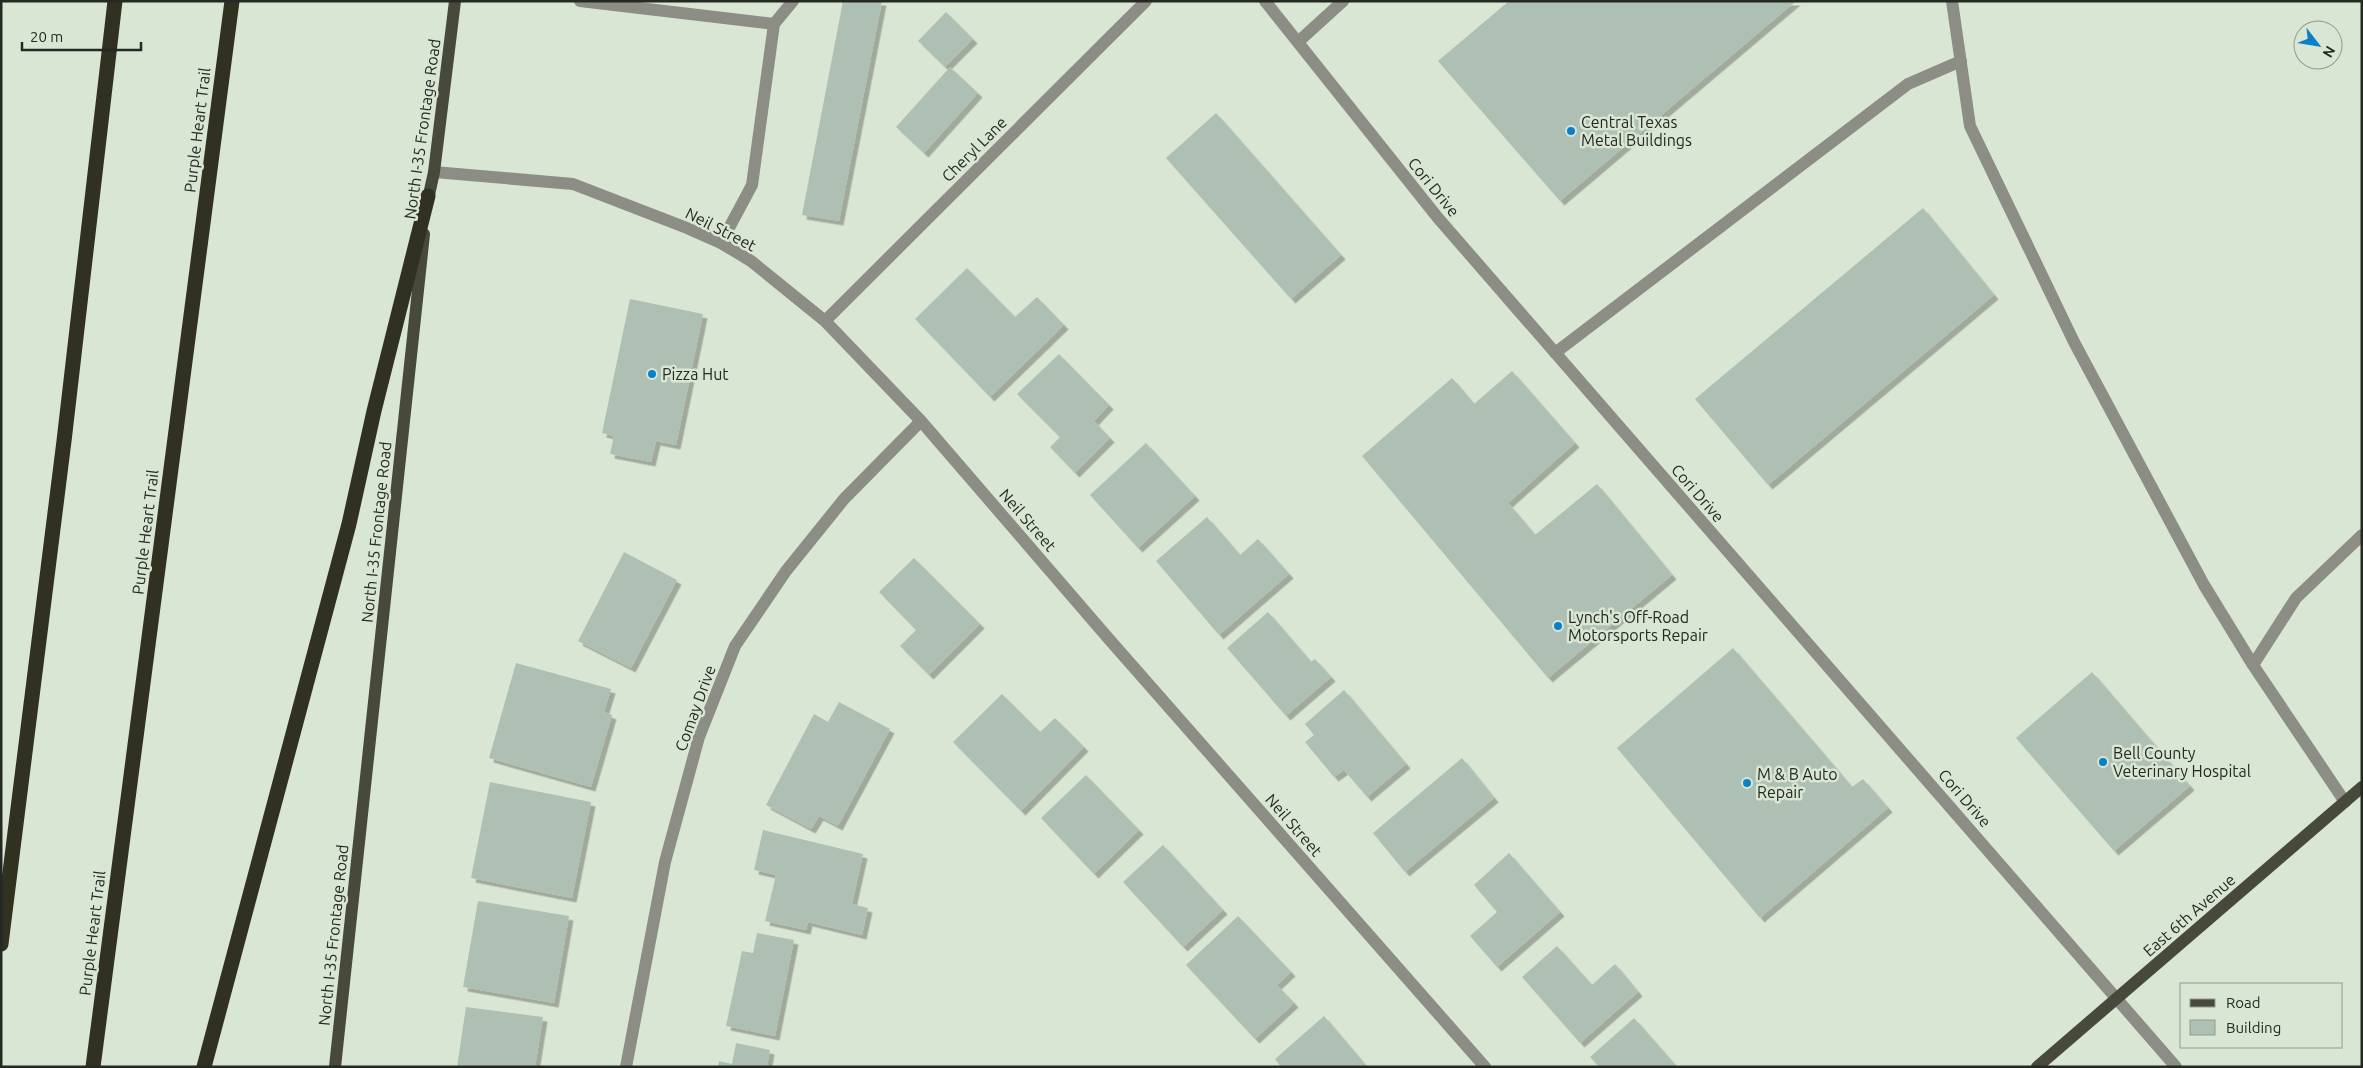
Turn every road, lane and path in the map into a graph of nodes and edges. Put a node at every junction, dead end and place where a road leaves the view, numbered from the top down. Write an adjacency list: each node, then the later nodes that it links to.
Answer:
1 (115, 1): 23 (highway)
2 (232, 1): 25 (highway, Purple Heart Trail)
3 (455, 1): 13 (main road, North I-35 Frontage Road)
4 (580, 1): 10 (street)
5 (792, 1): 10 (street)
6 (1146, 1): 16 (street, Cheryl Lane)
7 (1265, 1): 11 (street, Cori Drive)
8 (1343, 1): 11 (street)
9 (1952, 1): 12 (street)
10 (774, 24): 15 (street)
11 (1298, 42): 17 (street, Cori Drive)
12 (1961, 61): 17 (street); 20 (street)
13 (434, 172): 14 (main road, North I-35 Frontage Road); 15 (street, Neil Street)
14 (428, 196): 26 (highway); 27 (main road, North I-35 Frontage Road)
15 (721, 243): 16 (street, Neil Street)
16 (825, 320): 18 (street, Neil Street)
17 (1555, 353): 24 (street, Cori Drive)
18 (921, 422): 28 (street, Comay Drive); 29 (street, Neil Street)
19 (2362, 535): 20 (street)
20 (2253, 665): 22 (street)
21 (2362, 787): 22 (main road, East 6th Avenue)
22 (2345, 802): 24 (main road, East 6th Avenue)
23 (1, 944)
24 (2116, 998): 30 (main road, East 6th Avenue); 31 (street, Cori Drive)
25 (93, 1067)
26 (204, 1067)
27 (335, 1067)
28 (626, 1067)
29 (1485, 1067)
30 (2037, 1067)
31 (2176, 1067)

